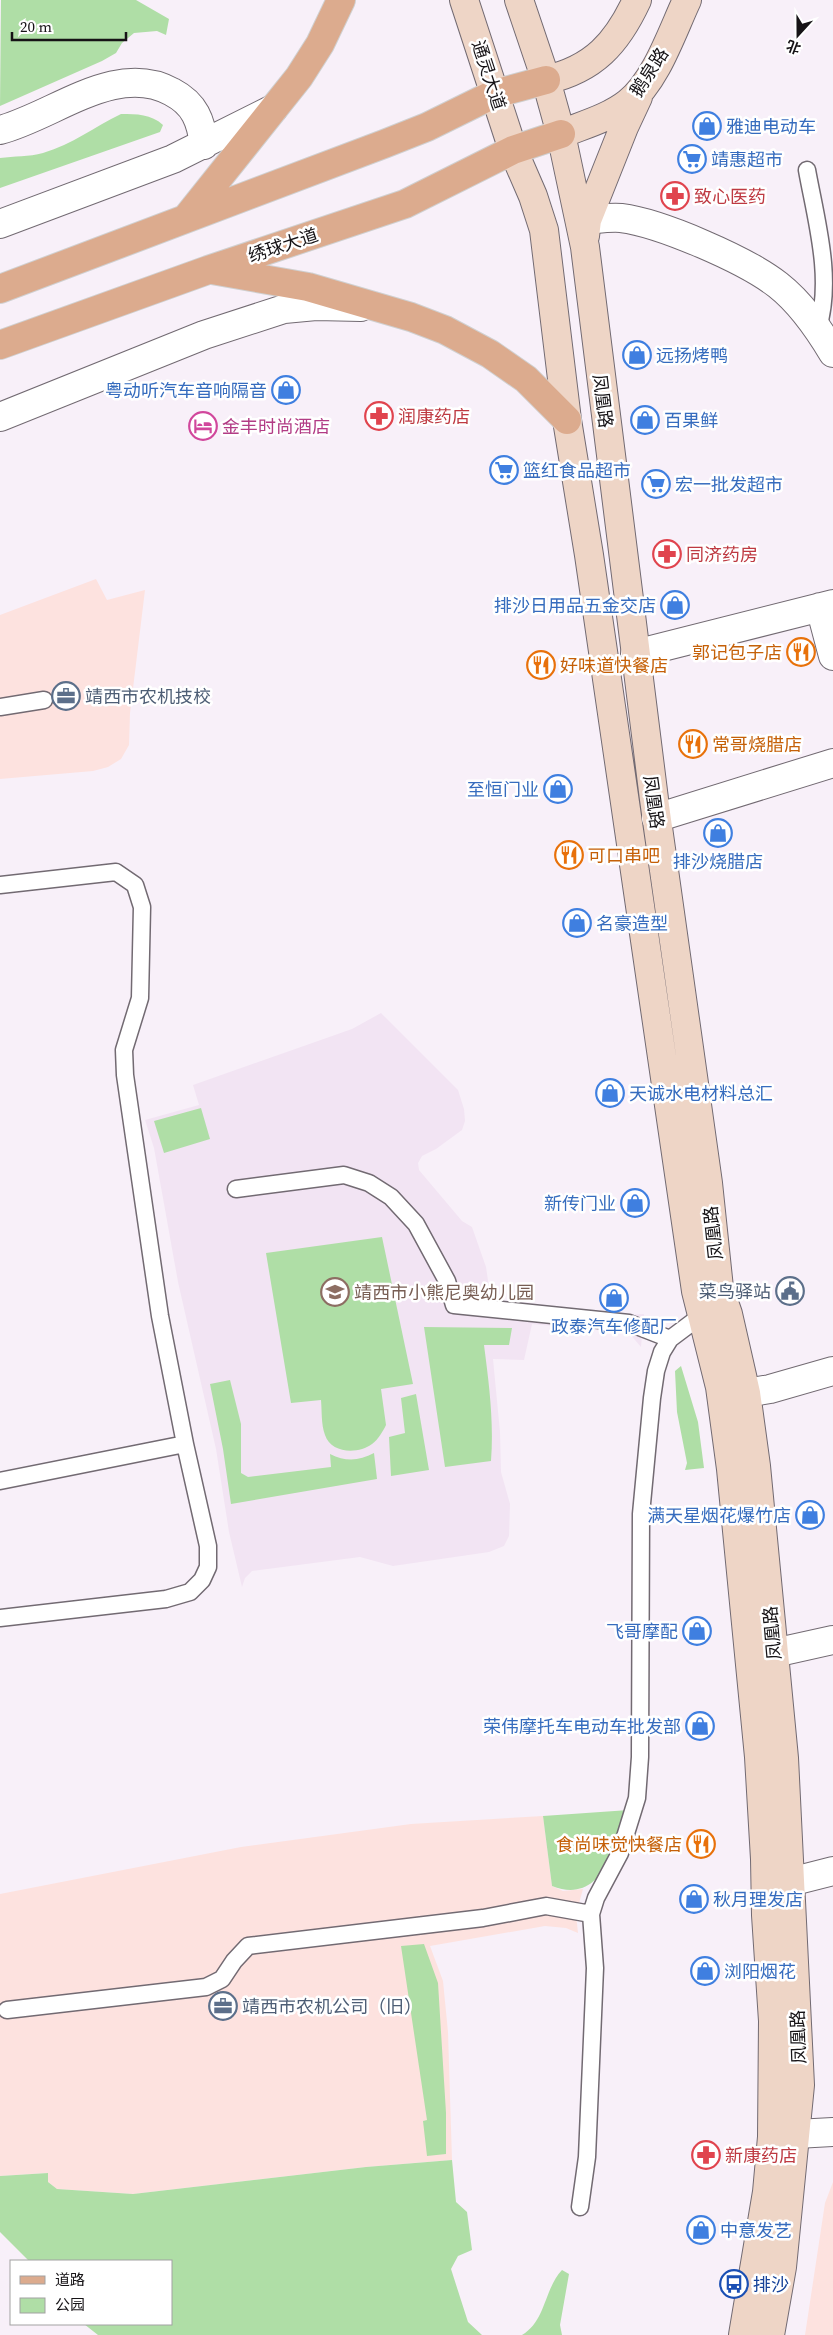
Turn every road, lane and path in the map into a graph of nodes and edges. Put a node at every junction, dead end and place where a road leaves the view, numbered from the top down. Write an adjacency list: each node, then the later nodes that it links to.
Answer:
1 (341, 0): 9 (main road)
2 (464, 0): 8 (main road, 通灵大道)
3 (519, 0): 7 (main road)
4 (637, 0): 7 (main road)
5 (687, 0): 6 (main road, 鹅泉路)
6 (649, 78): 11 (main road, 鹅泉路); 16 (main road)
7 (546, 80): 8 (main road); 11 (main road)
8 (494, 94): 13 (main road, 通灵大道); 15 (main road)
9 (272, 109): 12 (street); 15 (main road)
10 (0, 130): 12 (street)
11 (561, 134): 13 (main road, 绣球大道); 18 (main road, 凤凰路)
12 (204, 145): 17 (street)
13 (513, 150): 19 (main road, 绣球大道); 26 (main road, 凤凰路)
14 (807, 170): 22 (lane)
15 (188, 216): 20 (main road)
16 (587, 220): 18 (main road); 22 (street)
17 (0, 224)
18 (584, 247): 28 (main road, 凤凰路)
19 (208, 270): 21 (main road); 23 (main road, 绣球大道)
20 (0, 289)
21 (369, 307): 25 (street); 26 (main road)
22 (818, 328): 24 (street)
23 (0, 345)
24 (833, 353)
25 (0, 417)
26 (567, 420): 36 (main road, 凤凰路)
27 (826, 606): 28 (street); 29 (street)
28 (635, 654): 33 (main road, 凤凰路)
29 (833, 656)
30 (44, 700): 31 (lane)
31 (0, 707)
32 (833, 763): 33 (street)
33 (656, 818): 39 (main road, 凤凰路)
34 (0, 885): 40 (lane)
35 (236, 1189): 37 (lane)
36 (702, 1315): 37 (lane); 52 (main road, 凤凰路)
37 (670, 1339): 47 (lane)
38 (833, 1371): 39 (street)
39 (746, 1393): 44 (main road, 凤凰路)
40 (185, 1444): 41 (lane); 42 (lane)
41 (0, 1481)
42 (0, 1618)
43 (833, 1640): 44 (street)
44 (774, 1654): 46 (main road, 凤凰路)
45 (833, 1871): 46 (street)
46 (790, 1882): 50 (main road, 凤凰路)
47 (591, 1914): 48 (lane); 51 (lane)
48 (7, 2010)
49 (833, 2132): 50 (street)
50 (796, 2134): 53 (main road, 凤凰路)
51 (580, 2207)
52 (744, 2335)
53 (770, 2335)

